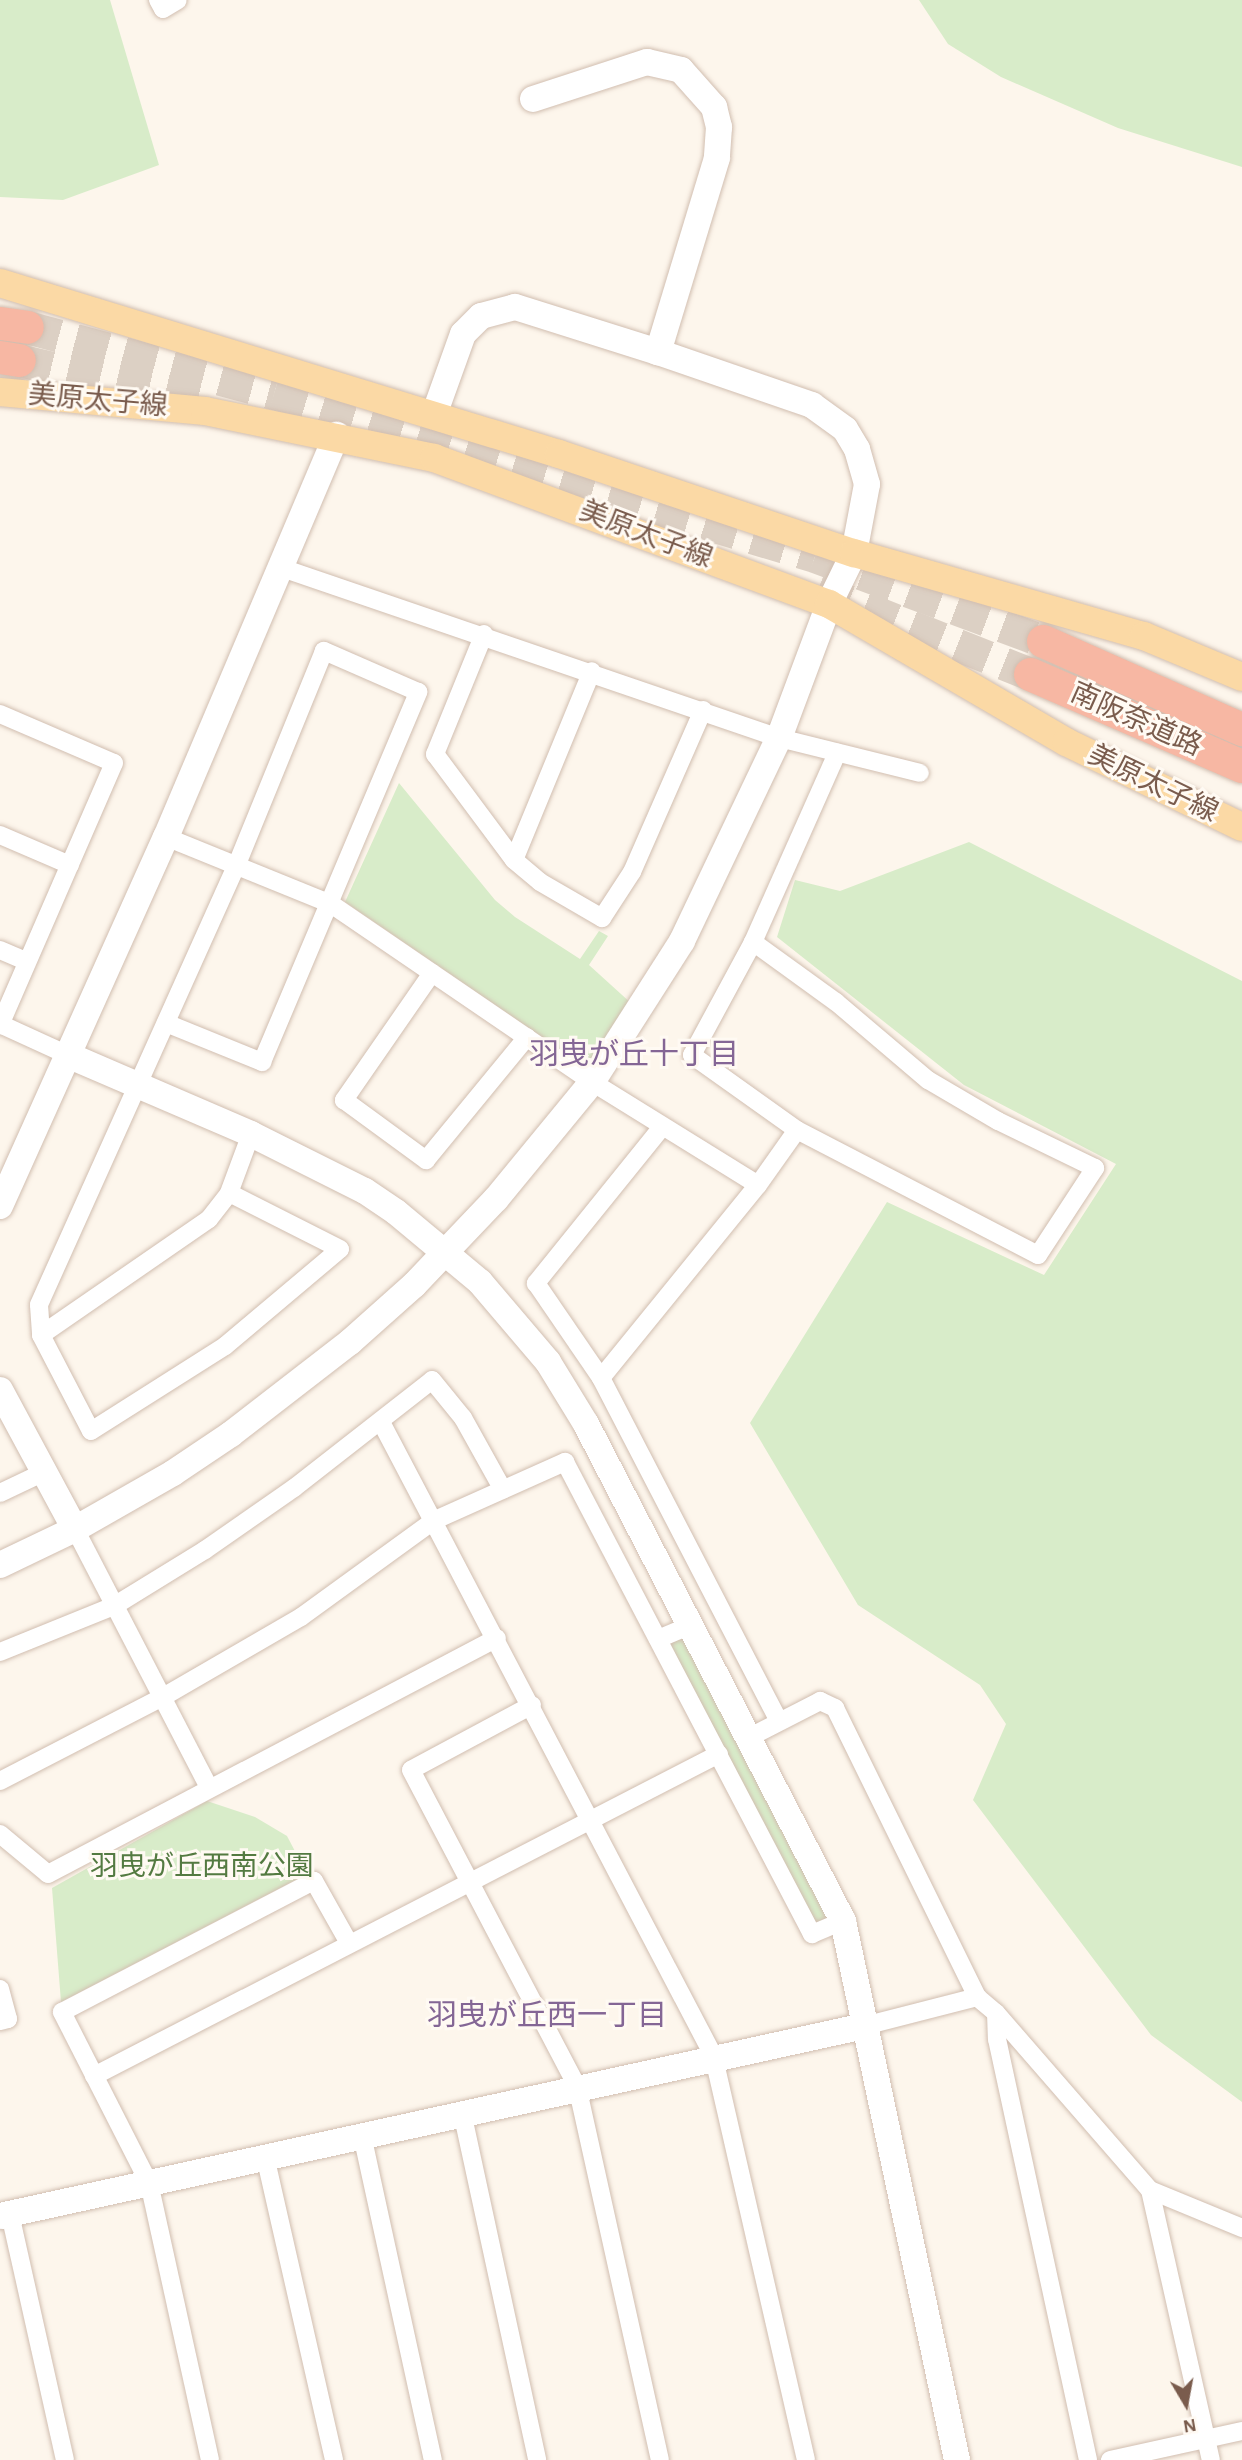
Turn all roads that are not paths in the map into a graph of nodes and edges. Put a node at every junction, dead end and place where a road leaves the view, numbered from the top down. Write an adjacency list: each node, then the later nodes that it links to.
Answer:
1 (158, 0): 2 (street)
2 (178, 0)
3 (533, 99): 5 (street)
4 (0, 283): 7 (main road, 美原太子線)
5 (658, 352): 7 (street); 9 (street)
6 (0, 392): 8 (main road, 美原太子線)
7 (434, 415): 9 (main road, 美原太子線)
8 (337, 435): 10 (street); 11 (main road, 美原太子線)
9 (854, 553): 11 (street); 16 (main road, 美原太子線)
10 (282, 568): 12 (street); 26 (street)
11 (829, 604): 20 (street); 24 (main road, 美原太子線)
12 (484, 634): 14 (street); 27 (street)
13 (1043, 641): 19 (highway, 南阪奈道路)
14 (592, 671): 17 (street); 27 (street)
15 (1030, 674): 22 (highway, 南阪奈道路)
16 (1242, 677)
17 (703, 710): 20 (street); 27 (street)
18 (0, 714): 29 (street)
19 (1242, 729)
20 (779, 738): 21 (street); 39 (street)
21 (836, 753): 23 (street); 31 (street)
22 (1242, 766)
23 (920, 773)
24 (1242, 827)
25 (0, 835): 29 (street)
26 (166, 837): 28 (street); 38 (street)
27 (514, 860)
28 (237, 864): 30 (street); 30 (street); 35 (street)
29 (69, 865): 33 (street)
30 (331, 904): 34 (street); 35 (street)
31 (753, 942): 42 (street); 42 (street)
32 (0, 950): 33 (street)
33 (26, 961): 36 (street)
34 (432, 973): 37 (street); 37 (street)
35 (166, 1023): 40 (street)
36 (0, 1025): 38 (street)
37 (527, 1037): 39 (street)
38 (70, 1056): 40 (street); 46 (street)
39 (592, 1082): 41 (street); 47 (street)
40 (138, 1085): 43 (street); 48 (street)
41 (662, 1127): 44 (street); 49 (street)
42 (797, 1130): 44 (street)
43 (251, 1134): 45 (street); 47 (street)
44 (758, 1185): 49 (street)
45 (229, 1193): 48 (street); 48 (street)
46 (0, 1206)
47 (447, 1252): 56 (street); 59 (street)
48 (41, 1335)
49 (601, 1378): 65 (street)
50 (0, 1390): 52 (street)
51 (381, 1422): 53 (street); 55 (street); 58 (street)
52 (44, 1472): 54 (street); 56 (street)
53 (503, 1490): 55 (street); 61 (street)
54 (0, 1493)
55 (433, 1521): 60 (street); 63 (street)
56 (75, 1529): 57 (street); 58 (street)
57 (0, 1565)
58 (114, 1606): 62 (street); 63 (street)
59 (691, 1625): 61 (street); 66 (street)
60 (497, 1638): 64 (street); 69 (street)
61 (658, 1639): 67 (street)
62 (0, 1652)
63 (163, 1697): 68 (street); 69 (street)
64 (532, 1705): 70 (street); 72 (street)
65 (779, 1721): 66 (street); 76 (street)
66 (750, 1737): 73 (street)
67 (719, 1754): 70 (street); 73 (street)
68 (0, 1781)
69 (209, 1787): 71 (street)
70 (592, 1820): 72 (street); 80 (street)
71 (0, 1834)
72 (467, 1882): 74 (street); 82 (street)
73 (843, 1921): 79 (street)
74 (349, 1943): 81 (street); 81 (street)
75 (0, 1989): 78 (street)
76 (977, 1997): 77 (street); 79 (street)
77 (996, 2013): 87 (street); 100 (street)
78 (0, 2021)
79 (864, 2025): 80 (street); 99 (street)
80 (714, 2057): 82 (street); 98 (street)
81 (94, 2076): 86 (street)
82 (577, 2086): 83 (street); 97 (street)
83 (462, 2112): 84 (street); 96 (street)
84 (362, 2135): 85 (street); 95 (street)
85 (265, 2156): 86 (street); 94 (street)
86 (149, 2183): 88 (street); 93 (street)
87 (1150, 2190): 89 (street); 91 (street)
88 (5, 2215): 92 (street)
89 (1242, 2228)
90 (1242, 2431): 91 (street)
91 (1206, 2439): 101 (street); 102 (street)
92 (65, 2460)
93 (210, 2460)
94 (334, 2460)
95 (433, 2460)
96 (537, 2460)
97 (660, 2460)
98 (806, 2460)
99 (957, 2460)
100 (1087, 2460)
101 (1110, 2460)
102 (1211, 2460)

